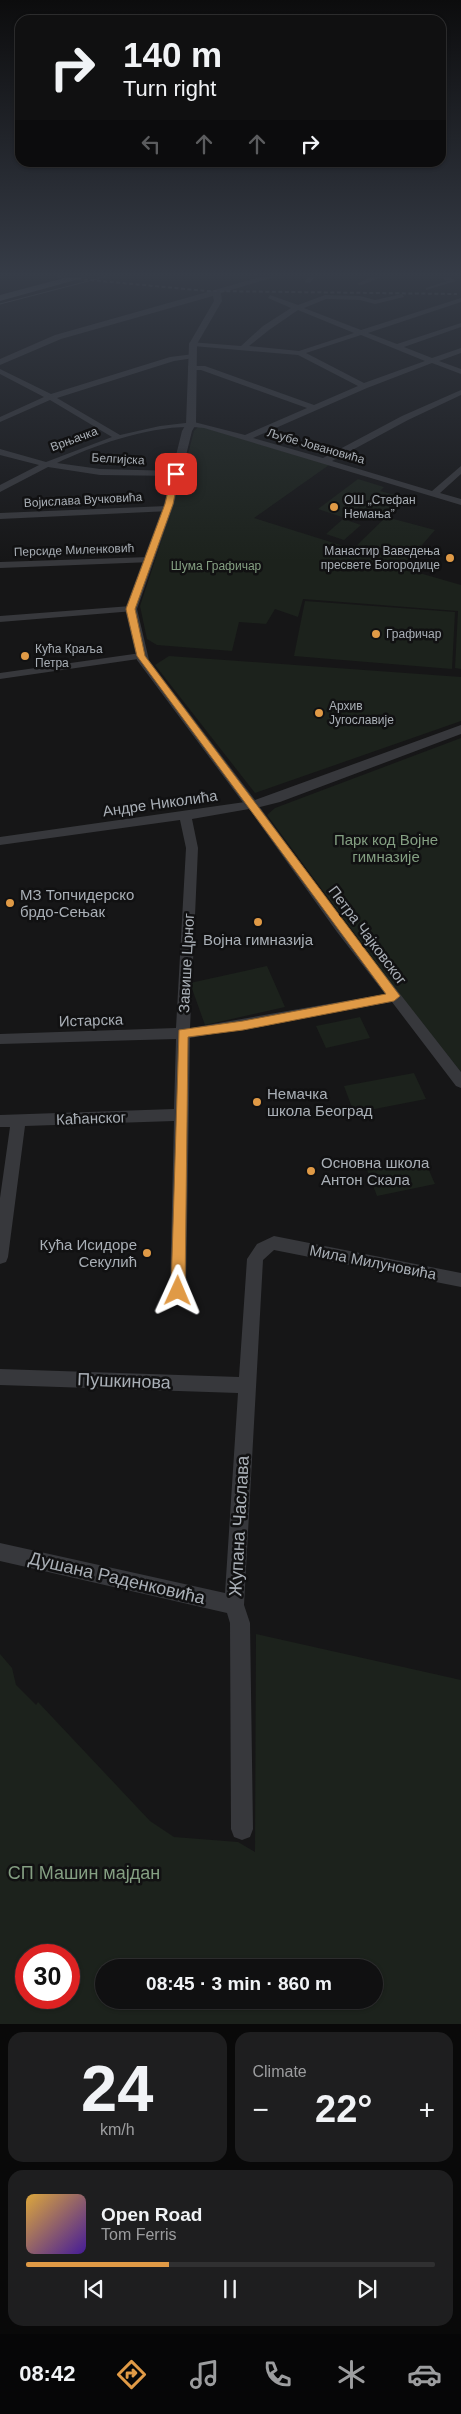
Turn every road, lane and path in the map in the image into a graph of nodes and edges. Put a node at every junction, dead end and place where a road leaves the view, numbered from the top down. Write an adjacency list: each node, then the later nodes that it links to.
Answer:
1 (3, 371): 9 (street)
2 (133, 371): 9 (street)
3 (191, 371): 12 (street)
4 (212, 371): 10 (street)
5 (336, 371): 7 (street)
6 (403, 371): 7 (street)
7 (364, 386): 10 (street)
8 (461, 392): 16 (street)
9 (50, 397): 11 (street); 13 (street)
10 (315, 408): 14 (street)
11 (0, 420)
12 (191, 424): 13 (street, Врњачка); 14 (street, Љубе Јовановића); 19 (street)
13 (118, 437): 17 (street, Врњачка)
14 (245, 438): 16 (street, Љубе Јовановића)
15 (0, 452): 17 (street, Белгијска)
16 (325, 461): 21 (street, Љубе Јовановића)
17 (45, 464): 19 (street, Белгијска); 20 (street, Врњачка)
18 (461, 469): 21 (street)
19 (176, 474): 23 (street)
20 (0, 489)
21 (434, 494): 22 (street, Љубе Јовановића)
22 (461, 502)
23 (167, 509): 24 (street, Војислава Вучковића); 25 (street)
24 (0, 516)
25 (149, 560): 26 (street, Персиде Миленковић); 27 (street)
26 (0, 565)
27 (130, 609): 28 (street); 29 (street)
28 (0, 619)
29 (141, 656): 30 (street); 32 (street)
30 (0, 676)
31 (461, 729): 32 (street, Андре Николића)
32 (252, 805): 33 (street, Андре Николића); 35 (street, Петра Чајковског)
33 (185, 816): 34 (street, Андре Николића); 36 (street, Завише Црног)
34 (0, 841)
35 (394, 996): 36 (street, Истарска); 38 (street, Петра Чајковског)
36 (183, 1033): 37 (street, Истарска); 39 (street, Завише Црног)
37 (0, 1039)
38 (461, 1082)
39 (182, 1115): 40 (street, Каћанског); 45 (street, Завише Црног)
40 (18, 1120): 41 (street, Каћанског); 43 (street)
41 (0, 1121)
42 (284, 1245): 44 (street, Мила Милуновића); 47 (street, Жупана Часлава)
43 (0, 1256)
44 (461, 1280)
45 (178, 1291)
46 (0, 1377): 47 (street, Пушкинова)
47 (248, 1385): 49 (street, Жупана Часлава)
48 (0, 1552): 49 (street, Душана Раденковића)
49 (234, 1605): 50 (street, Жупана Часлава)
50 (242, 1829)

